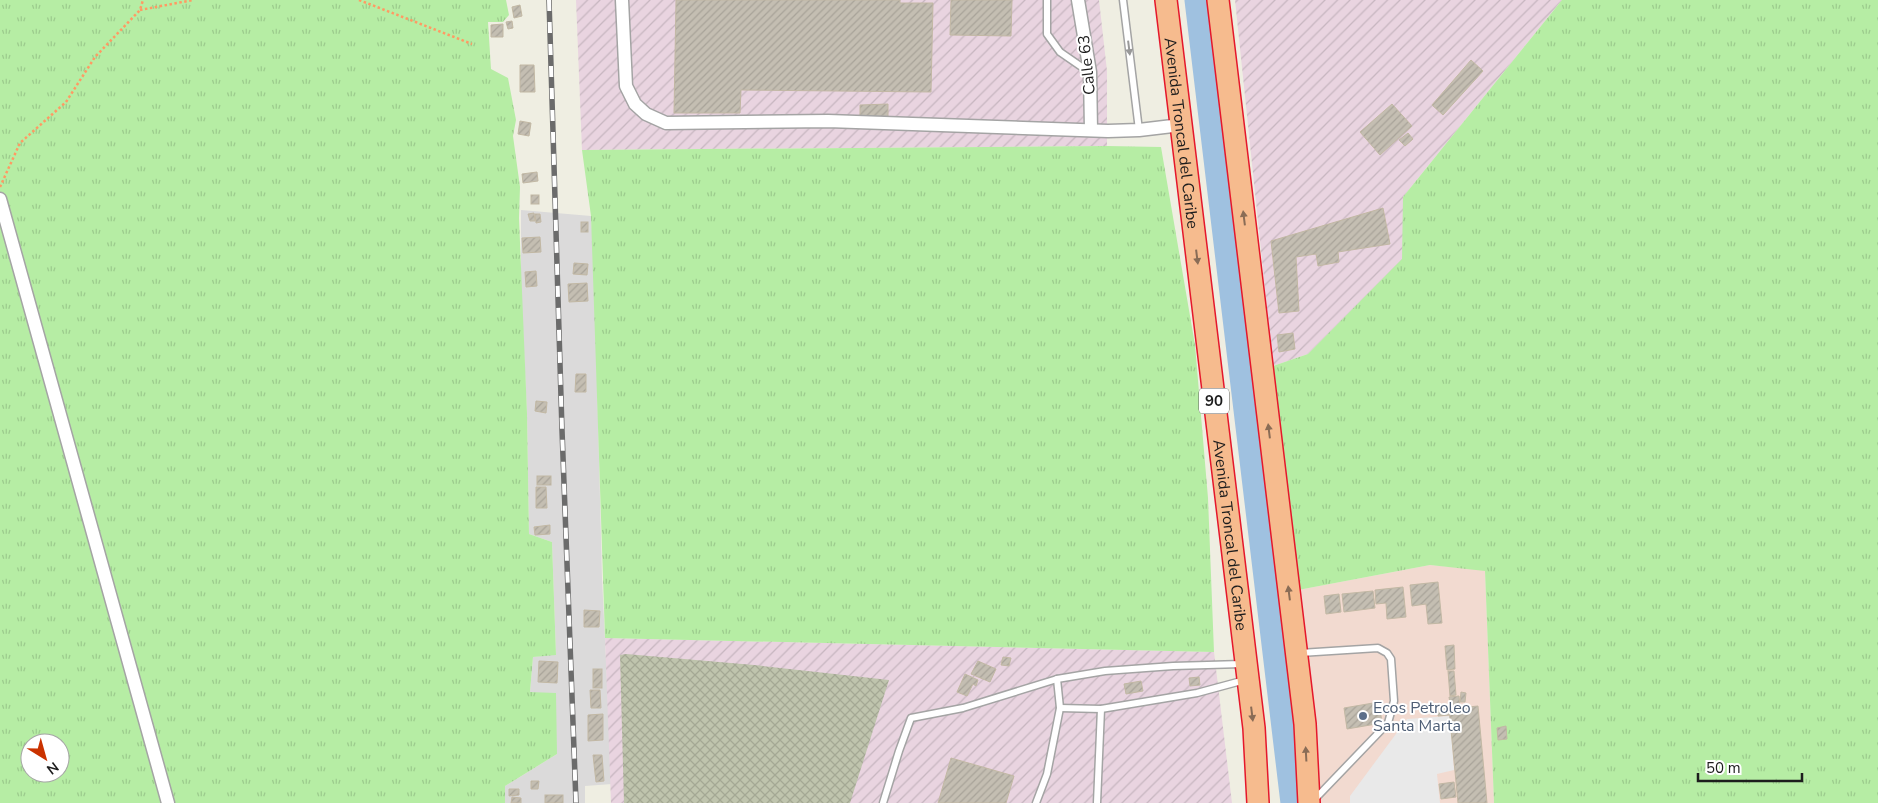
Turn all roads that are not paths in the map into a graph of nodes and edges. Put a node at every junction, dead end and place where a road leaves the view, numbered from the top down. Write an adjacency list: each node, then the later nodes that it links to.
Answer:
1 (622, 0): 9 (street)
2 (1047, 0): 7 (lane)
3 (1078, 0): 7 (street, Calle 63)
4 (1123, 0): 10 (lane, one-way to 10)
5 (1166, 0): 8 (highway, Avenida Troncal del Caribe / 90)
6 (1218, 0): 12 (highway, one-way to 6)
7 (1090, 72): 9 (street, Calle 63)
8 (1181, 124): 10 (street); 13 (highway, Avenida Troncal del Caribe / 90, one-way to 13)
9 (1090, 130): 10 (street)
10 (1139, 130)
11 (0, 199): 17 (street)
12 (1296, 653): 22 (highway, one-way to 12); 22 (lane)
13 (1247, 672): 14 (lane); 16 (lane); 21 (highway, Avenida Troncal del Caribe / 90, one-way to 21)
14 (1057, 679): 15 (lane); 18 (lane)
15 (1060, 708): 16 (lane); 19 (lane)
16 (1101, 709): 20 (lane)
17 (168, 803)
18 (883, 803)
19 (1036, 803)
20 (1097, 803)
21 (1258, 803)
22 (1310, 803)

